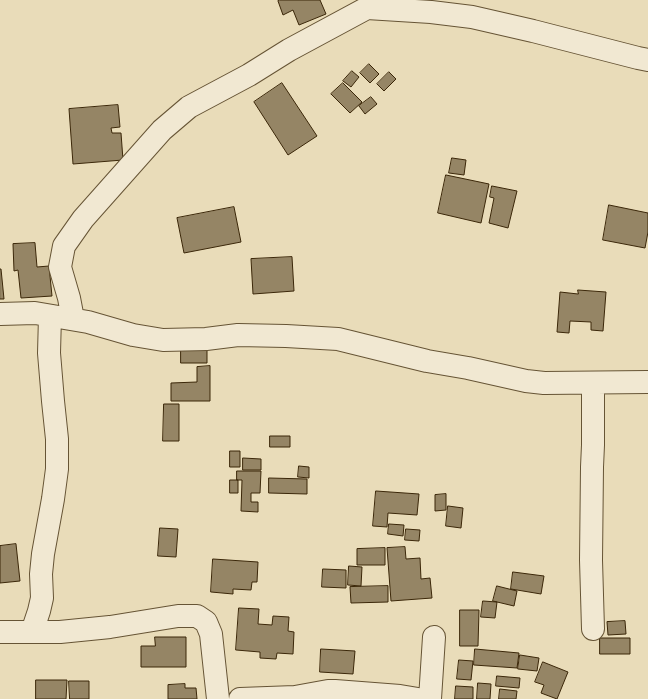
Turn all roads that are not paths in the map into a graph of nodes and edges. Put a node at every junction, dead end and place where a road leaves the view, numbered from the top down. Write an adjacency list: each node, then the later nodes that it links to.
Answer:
1 (373, 4): 2 (street); 5 (street)
2 (648, 60)
3 (0, 314): 4 (street)
4 (50, 316): 5 (street); 10 (street)
5 (73, 319): 7 (street)
6 (648, 382): 7 (street)
7 (593, 383): 8 (street)
8 (593, 629)
9 (0, 632): 10 (street)
10 (32, 632): 12 (street)
11 (434, 637): 15 (street)
12 (224, 698)
13 (240, 699): 14 (street)
14 (418, 699)
15 (430, 699)

